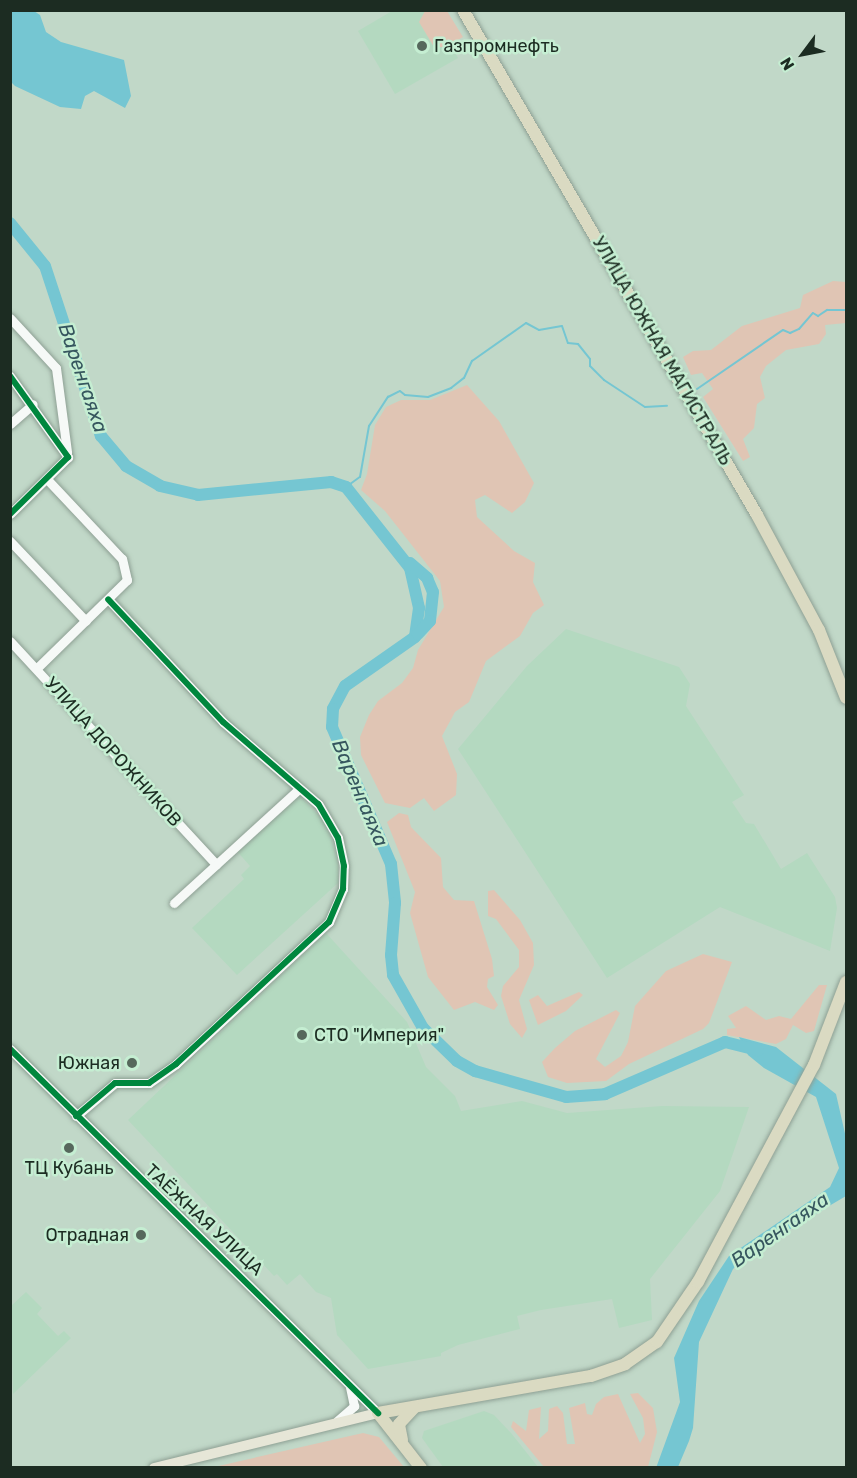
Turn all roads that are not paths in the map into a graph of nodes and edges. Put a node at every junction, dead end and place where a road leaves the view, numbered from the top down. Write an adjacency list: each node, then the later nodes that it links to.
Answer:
1 (463, 10): 14 (highway, УЛИЦА ЮЖНАЯ МАГИСТРАЛЬ)
2 (10, 318): 6 (street)
3 (10, 376): 4 (street)
4 (33, 404): 5 (street); 6 (street)
5 (10, 424)
6 (68, 454): 7 (street)
7 (47, 479): 8 (street); 10 (street)
8 (10, 514)
9 (10, 541): 11 (street)
10 (108, 599): 11 (street); 15 (street)
11 (86, 621): 13 (street)
12 (10, 641): 13 (street, УЛИЦА ДОРОЖНИКОВ)
13 (37, 668): 16 (street, УЛИЦА ДОРОЖНИКОВ)
14 (846, 699)
15 (299, 789): 16 (street); 20 (street)
16 (216, 864): 17 (street)
17 (174, 903)
18 (846, 982): 22 (highway)
19 (10, 1049): 20 (street, ТАЁЖНАЯ УЛИЦА)
20 (76, 1116): 21 (street, ТАЁЖНАЯ УЛИЦА)
21 (344, 1378): 23 (street, ТАЁЖНАЯ УЛИЦА); 24 (street)
22 (420, 1405): 23 (highway); 25 (highway)
23 (378, 1413): 24 (main road); 25 (highway, ТАЁЖНАЯ УЛИЦА)
24 (337, 1421): 26 (main road)
25 (404, 1444): 27 (highway, ТАЁЖНАЯ УЛИЦА)
26 (154, 1467)
27 (421, 1467)

